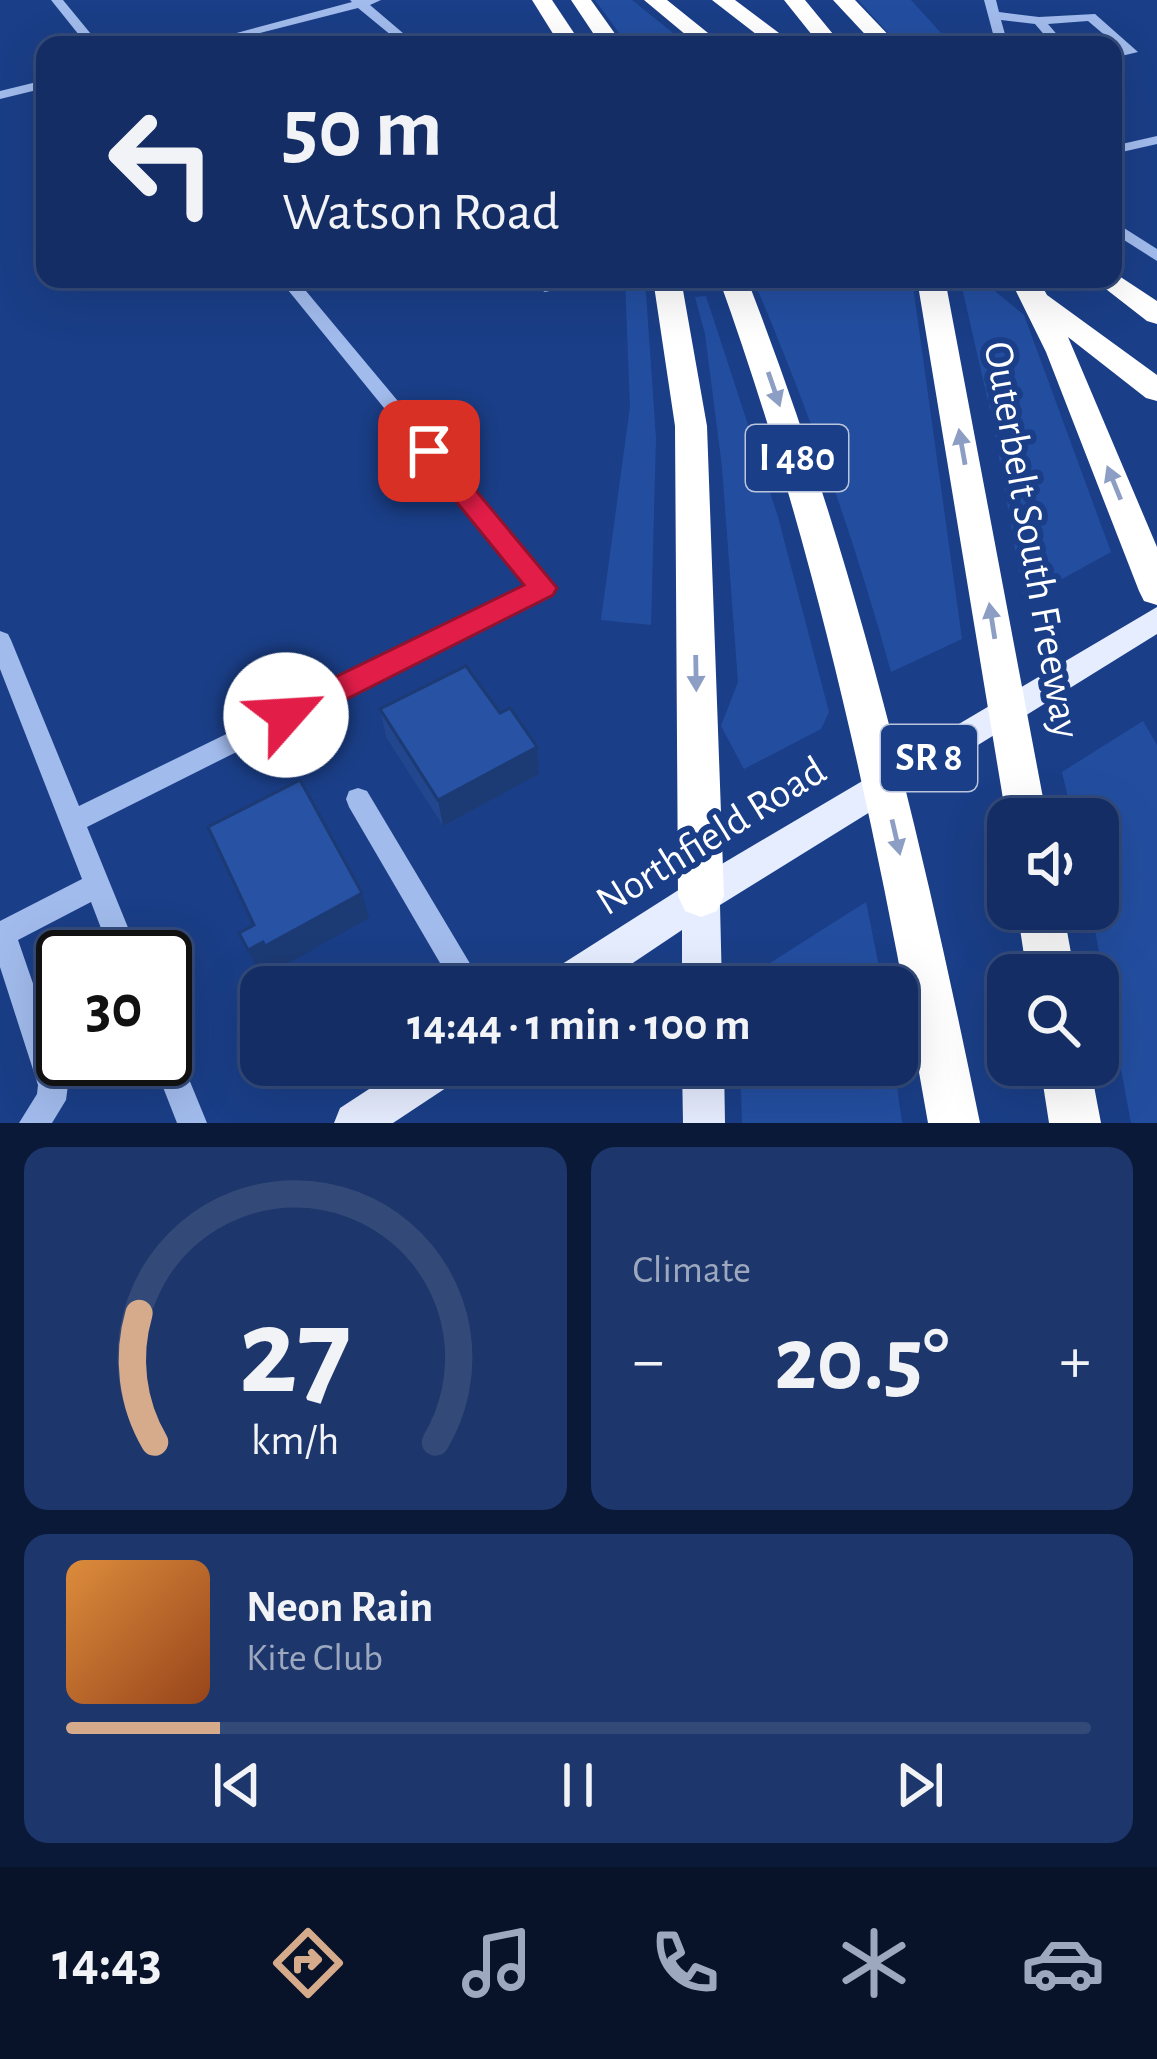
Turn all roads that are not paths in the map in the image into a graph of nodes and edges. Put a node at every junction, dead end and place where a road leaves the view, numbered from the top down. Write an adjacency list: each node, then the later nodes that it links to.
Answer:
1 (56, 0): 12 (street)
2 (542, 0): 15 (highway)
3 (581, 0): 16 (highway)
4 (654, 0): 17 (highway)
5 (722, 0): 18 (highway)
6 (794, 0): 19 (highway)
7 (843, 0): 20 (highway)
8 (990, 0): 10 (street)
9 (364, 1): 13 (street); 14 (street)
10 (994, 15): 11 (street); 21 (street)
11 (1040, 21): 22 (street); 23 (street)
12 (86, 36)
13 (232, 36)
14 (401, 36)
15 (565, 36)
16 (606, 36)
17 (700, 36)
18 (772, 36)
19 (824, 36)
20 (878, 36)
21 (1000, 36)
22 (1052, 36)
23 (1113, 36)
24 (36, 86): 25 (street)
25 (0, 95)
26 (1157, 140): 27 (street)
27 (1122, 148)
28 (1122, 232): 29 (street)
29 (1157, 256)
30 (294, 288): 44 (street)
31 (668, 288): 46 (highway, one-way to 46)
32 (736, 288): 60 (highway, I 480, one-way to 60)
33 (933, 288): 42 (highway, Outerbelt South Freeway, one-way to 33)
34 (1024, 288): 38 (highway)
35 (1029, 288): 39 (highway, one-way to 35)
36 (1120, 288): 37 (highway)
37 (1157, 315)
38 (1157, 391)
39 (1157, 592)
40 (1157, 619): 46 (main road, Northfield Road / SR 8)
41 (0, 640): 44 (street)
42 (1021, 798)
43 (358, 800): 49 (street)
44 (72, 822): 45 (street)
45 (97, 885): 47 (street); 48 (street)
46 (701, 896): 50 (main road, Northfield Road / SR 8); 51 (main road)
47 (115, 930)
48 (2, 935): 56 (street)
49 (457, 966)
50 (594, 966)
51 (702, 966)
52 (177, 1086): 57 (street)
53 (411, 1086): 58 (main road)
54 (704, 1086): 59 (main road)
55 (1069, 1086): 61 (highway)
56 (34, 1123)
57 (192, 1123)
58 (355, 1123)
59 (704, 1123)
60 (954, 1123)
61 (1075, 1123)

